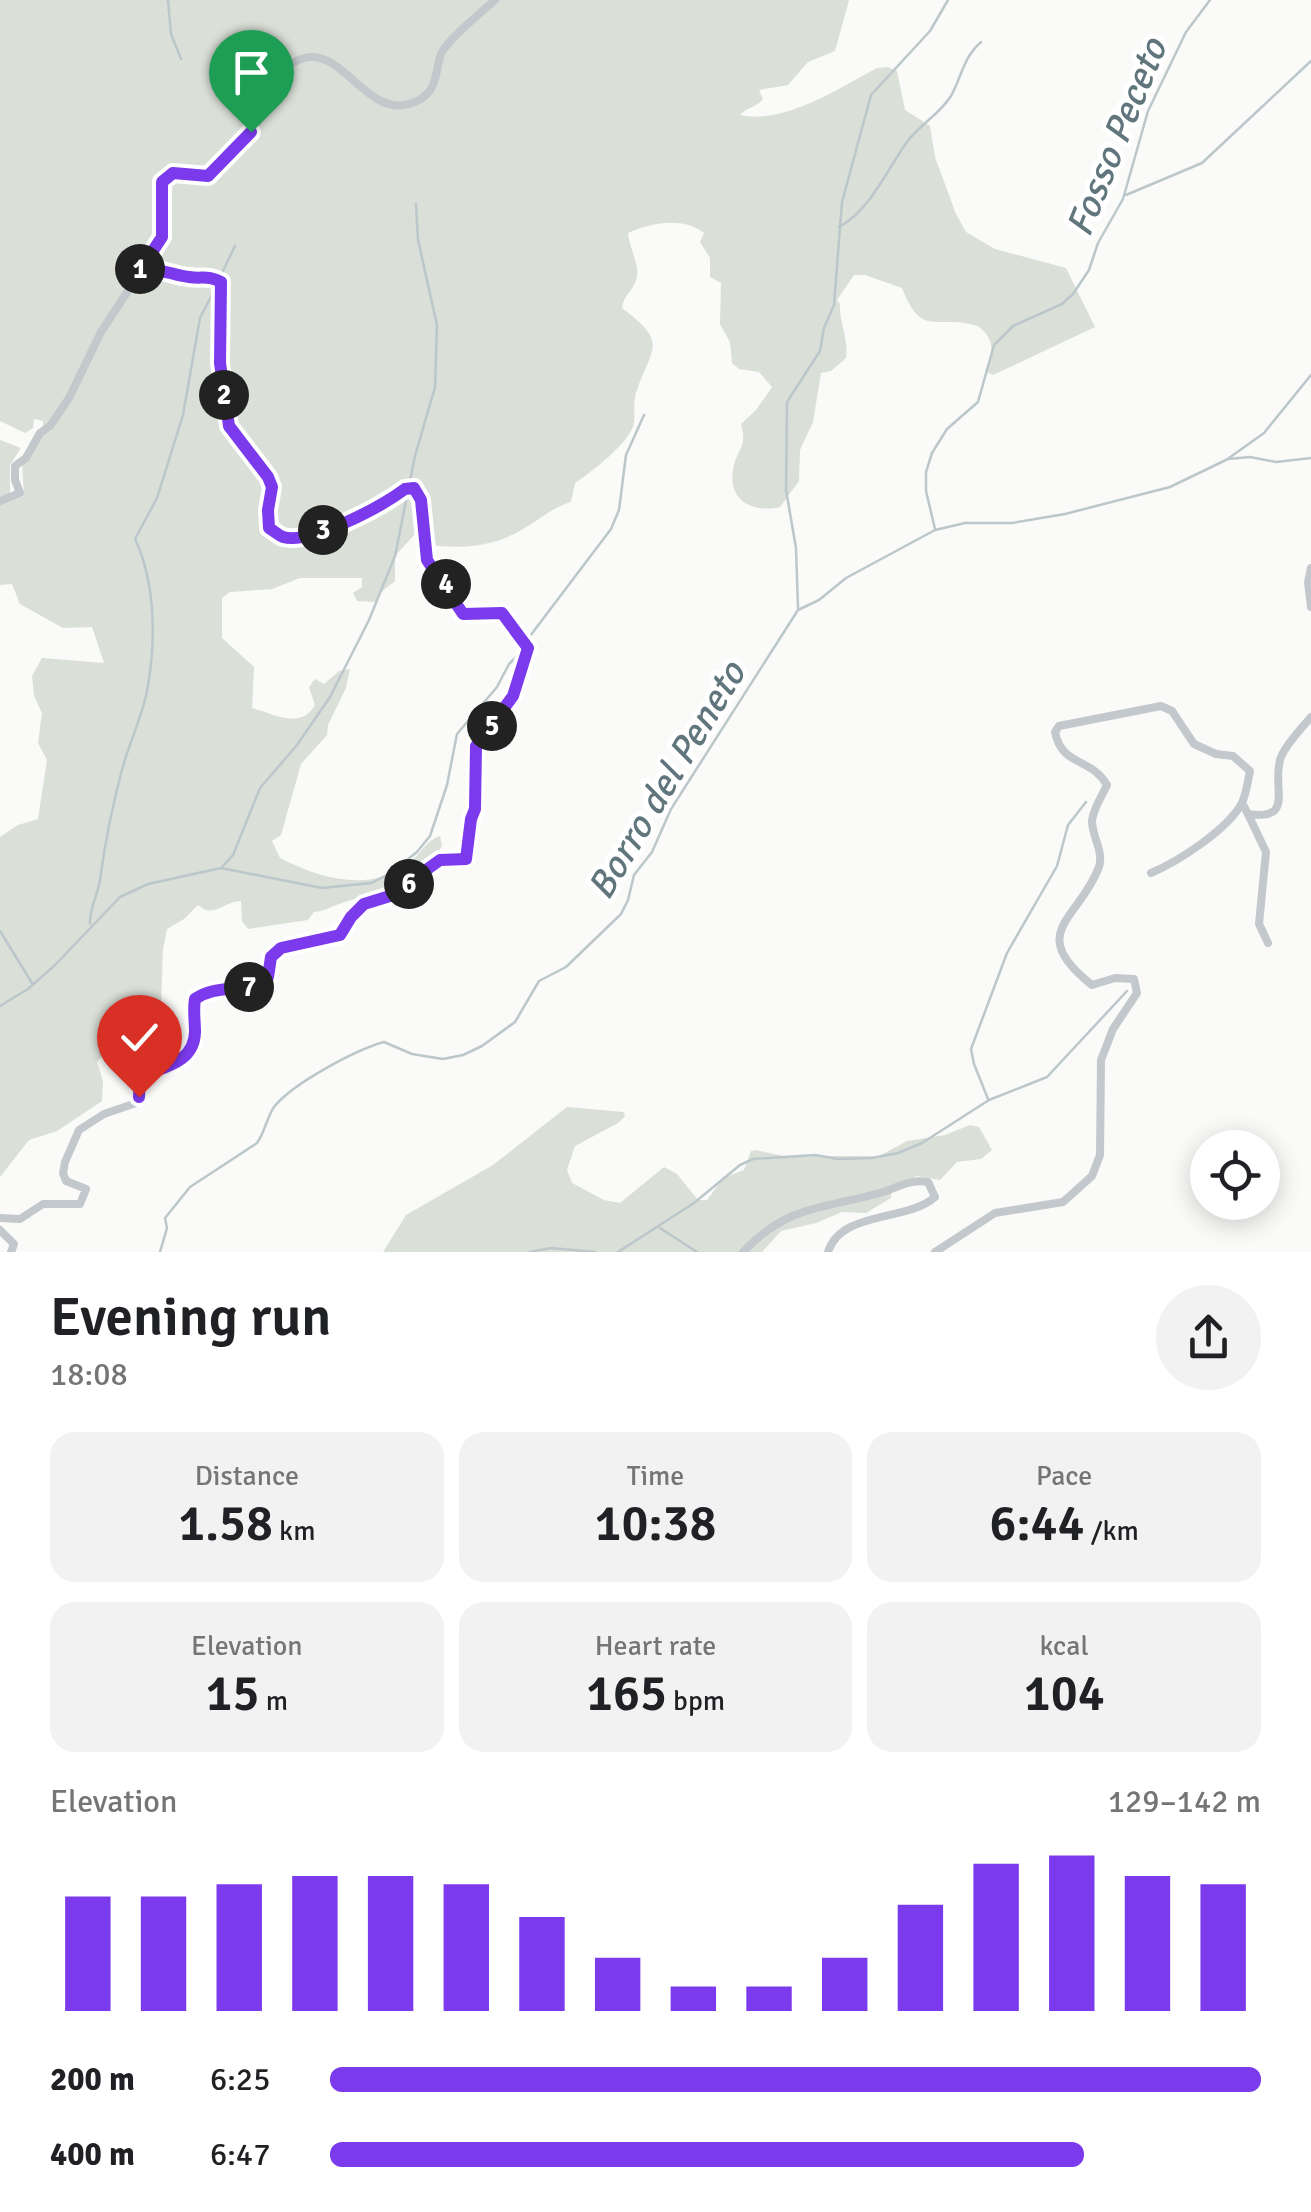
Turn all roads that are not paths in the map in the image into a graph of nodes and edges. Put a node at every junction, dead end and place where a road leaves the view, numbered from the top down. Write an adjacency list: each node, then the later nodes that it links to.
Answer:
1 (495, 0): 2 (street)
2 (139, 274): 3 (street); 11 (street)
3 (0, 502)
4 (1311, 568): 5 (street)
5 (1311, 606)
6 (1311, 717): 8 (street)
7 (1242, 803): 8 (street); 9 (street); 16 (street)
8 (1248, 814): 10 (street)
9 (1151, 873)
10 (1268, 943)
11 (0, 1218)
12 (0, 1230): 13 (street)
13 (11, 1252)
14 (742, 1252): 15 (street)
15 (828, 1252)
16 (935, 1252)

